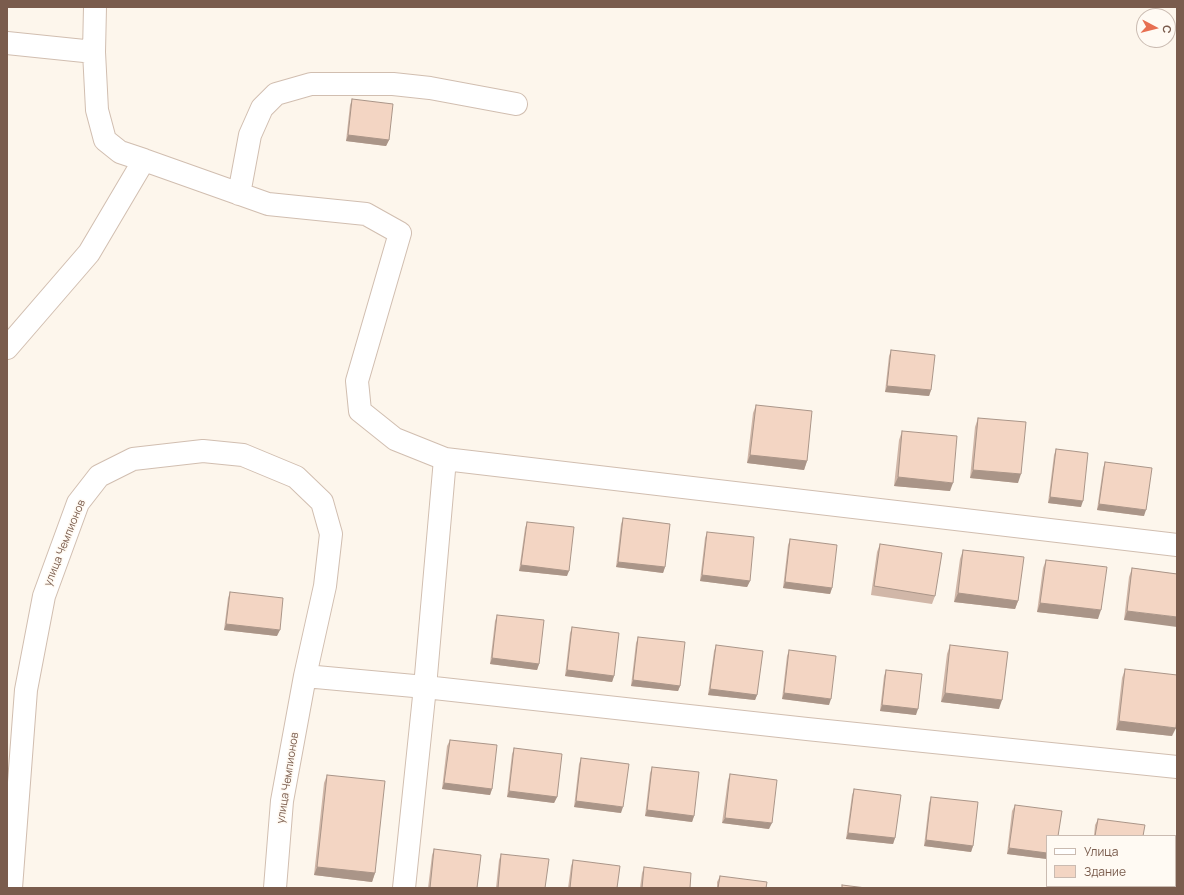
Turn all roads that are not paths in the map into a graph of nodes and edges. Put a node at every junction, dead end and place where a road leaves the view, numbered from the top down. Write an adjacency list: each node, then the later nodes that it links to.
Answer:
1 (95, 7): 3 (street)
2 (7, 43): 3 (street)
3 (94, 52): 5 (street)
4 (516, 104): 6 (street)
5 (144, 160): 6 (street); 7 (street)
6 (239, 194): 8 (street)
7 (7, 348)
8 (444, 459): 9 (street); 11 (street)
9 (1177, 545)
10 (305, 676): 11 (street); 13 (street, улица Чемпионов); 14 (street, улица Чемпионов)
11 (425, 687): 12 (street); 15 (street)
12 (1177, 767)
13 (11, 888)
14 (275, 888)
15 (404, 888)

